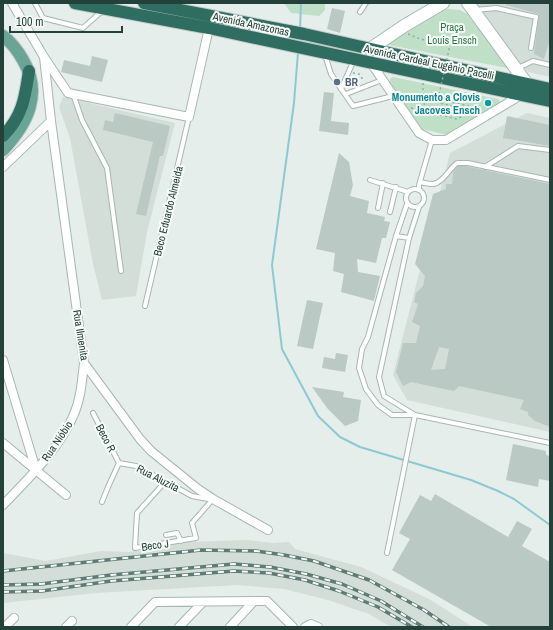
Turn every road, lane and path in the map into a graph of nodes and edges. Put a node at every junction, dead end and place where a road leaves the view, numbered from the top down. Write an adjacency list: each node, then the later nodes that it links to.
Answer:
1 (35, 3): 8 (lane)
2 (75, 3): 8 (highway, Avenida Amazonas)
3 (144, 3): 11 (highway, Avenida Amazonas)
4 (366, 3): 9 (lane)
5 (443, 3): 16 (street)
6 (14, 5): 18 (street)
7 (471, 7): 15 (lane); 22 (street)
8 (105, 8): 10 (highway, Avenida Amazonas)
9 (360, 12)
10 (209, 28): 14 (highway, Avenida Amazonas); 43 (street)
11 (304, 34): 16 (highway, Avenida Cardeal Eugênio Pacelli)
12 (3, 36): 23 (main road)
13 (420, 38): 39 (path, bridge)
14 (302, 48): 17 (highway, Avenida Cardeal Eugênio Pacelli)
15 (531, 48)
16 (370, 49): 27 (highway, Avenida Cardeal Eugênio Pacelli)
17 (325, 54): 19 (highway, Avenida Cardeal Eugênio Pacelli); 30 (lane)
18 (44, 57): 32 (street); 44 (street, Rua Ilmenita)
19 (354, 60): 20 (highway, Avenida Cardeal Eugênio Pacelli); 24 (lane)
20 (371, 63): 25 (highway, Avenida Cardeal Eugênio Pacelli); 26 (street)
21 (550, 65): 22 (lane)
22 (516, 69): 27 (street)
23 (29, 71): 45 (highway); 47 (main road)
24 (349, 72): 28 (path); 30 (lane)
25 (423, 75): 29 (highway, Avenida Cardeal Eugênio Pacelli); 36 (path)
26 (382, 80): 28 (lane); 34 (street)
27 (526, 84): 31 (highway, Avenida Cardeal Eugênio Pacelli)
28 (366, 86): 33 (lane)
29 (478, 86): 35 (highway, Avenida Cardeal Eugênio Pacelli); 39 (path)
30 (341, 89): 33 (lane)
31 (550, 89)
32 (72, 94): 43 (street); 64 (lane)
33 (346, 94): 34 (lane)
34 (391, 94): 36 (path); 38 (street)
35 (521, 95): 37 (highway, Avenida Cardeal Eugênio Pacelli); 42 (street)
36 (423, 99): 40 (path); 41 (path)
37 (550, 101)
38 (399, 105): 40 (path); 46 (street)
39 (473, 107): 41 (path)
40 (426, 111): 41 (path)
41 (472, 111): 42 (path)
42 (488, 114): 46 (street)
43 (189, 117): 65 (lane, Beco Eduardo Almeida)
44 (50, 121): 49 (street); 67 (street, Rua Ilmenita)
45 (3, 136)
46 (432, 140): 53 (lane)
47 (3, 150)
48 (550, 150): 50 (lane)
49 (3, 167)
50 (485, 167): 52 (lane); 53 (lane)
51 (370, 180): 54 (lane)
52 (550, 180)
53 (420, 182): 56 (lane)
54 (383, 183): 55 (lane); 60 (lane)
55 (396, 187): 57 (lane); 61 (lane)
56 (420, 190): 57 (lane); 59 (lane)
57 (408, 192): 58 (lane)
58 (407, 204): 59 (lane); 62 (lane)
59 (419, 207): 63 (lane)
60 (378, 208)
61 (390, 212)
62 (396, 236): 63 (lane); 69 (lane)
63 (409, 238): 69 (lane)
64 (121, 271)
65 (145, 306)
66 (3, 360): 73 (street)
67 (84, 363): 73 (street, Rua Nióbio); 76 (street, Rua Ilmenita)
68 (92, 413): 72 (lane, Beco R)
69 (415, 415): 71 (lane); 82 (lane)
70 (3, 443): 73 (street)
71 (550, 443)
72 (120, 463): 74 (lane, Rua Aluzita); 77 (lane)
73 (36, 470): 75 (street); 78 (street, Rua Nióbio)
74 (165, 482): 76 (lane, Rua Aluzita); 81 (lane, Beco J)
75 (66, 495)
76 (213, 499): 79 (street, Rua Ilmenita); 81 (lane)
77 (102, 502)
78 (3, 505)
79 (268, 530)
80 (166, 535): 81 (lane)
81 (181, 541)
82 (387, 553)
83 (254, 601): 84 (street); 91 (street); 92 (street)
84 (203, 602): 89 (street); 90 (street)
85 (14, 618): 87 (street)
86 (72, 621): 88 (street)
87 (5, 627)
88 (66, 627)
89 (131, 627)
90 (179, 627)
91 (230, 627)
92 (293, 627)

